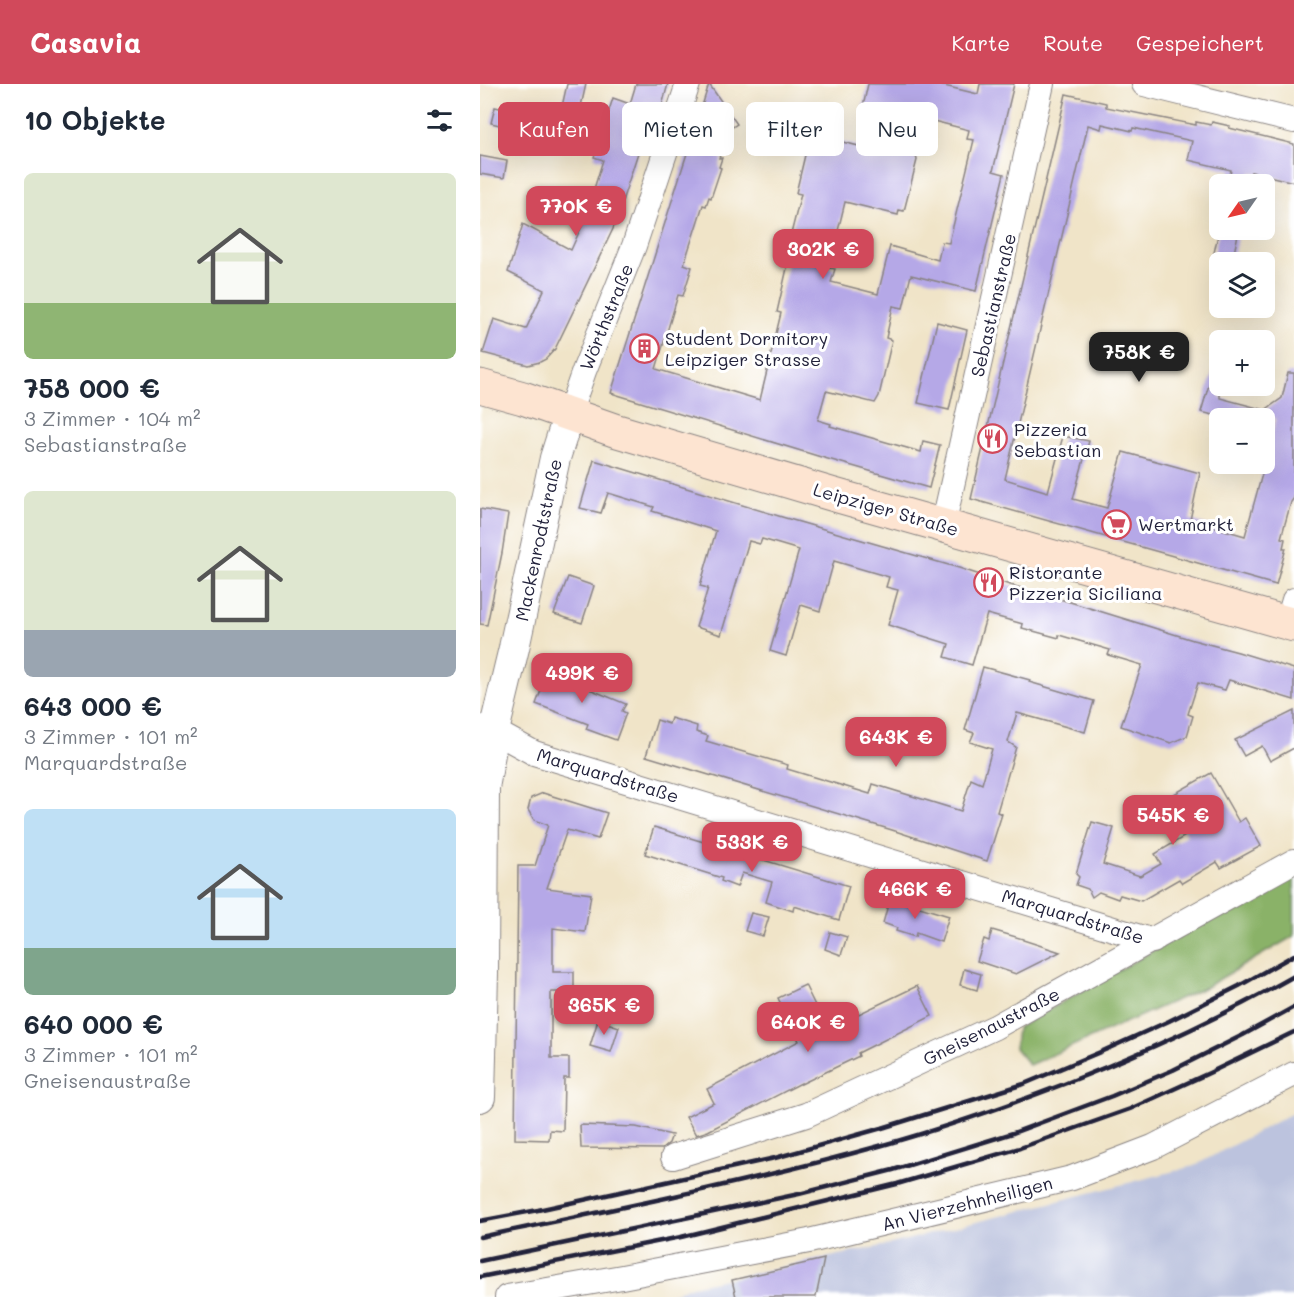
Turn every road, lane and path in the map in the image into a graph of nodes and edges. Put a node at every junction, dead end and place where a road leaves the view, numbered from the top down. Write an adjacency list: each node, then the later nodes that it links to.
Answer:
1 (688, 84): 6 (street, Wörthstraße)
2 (1042, 84): 7 (street, Sebastianstraße)
3 (1144, 84): 4 (street)
4 (1294, 121)
5 (480, 386): 6 (main road, Leipziger Straße)
6 (569, 414): 7 (main road, Leipziger Straße); 9 (street, Mackenrodtstraße)
7 (943, 526): 8 (main road, Leipziger Straße)
8 (1292, 616)
9 (487, 729): 11 (street, Marquardstraße); 13 (street, Mackenrodtstraße)
10 (1294, 861): 11 (street, Gneisenaustraße)
11 (1153, 941): 14 (street, Gneisenaustraße)
12 (1294, 1074): 15 (street, An Vierzehnheiligen)
13 (480, 1097)
14 (673, 1157)
15 (622, 1287): 16 (street, An Vierzehnheiligen)
16 (589, 1290): 17 (street, An Vierzehnheiligen)
17 (507, 1297)

